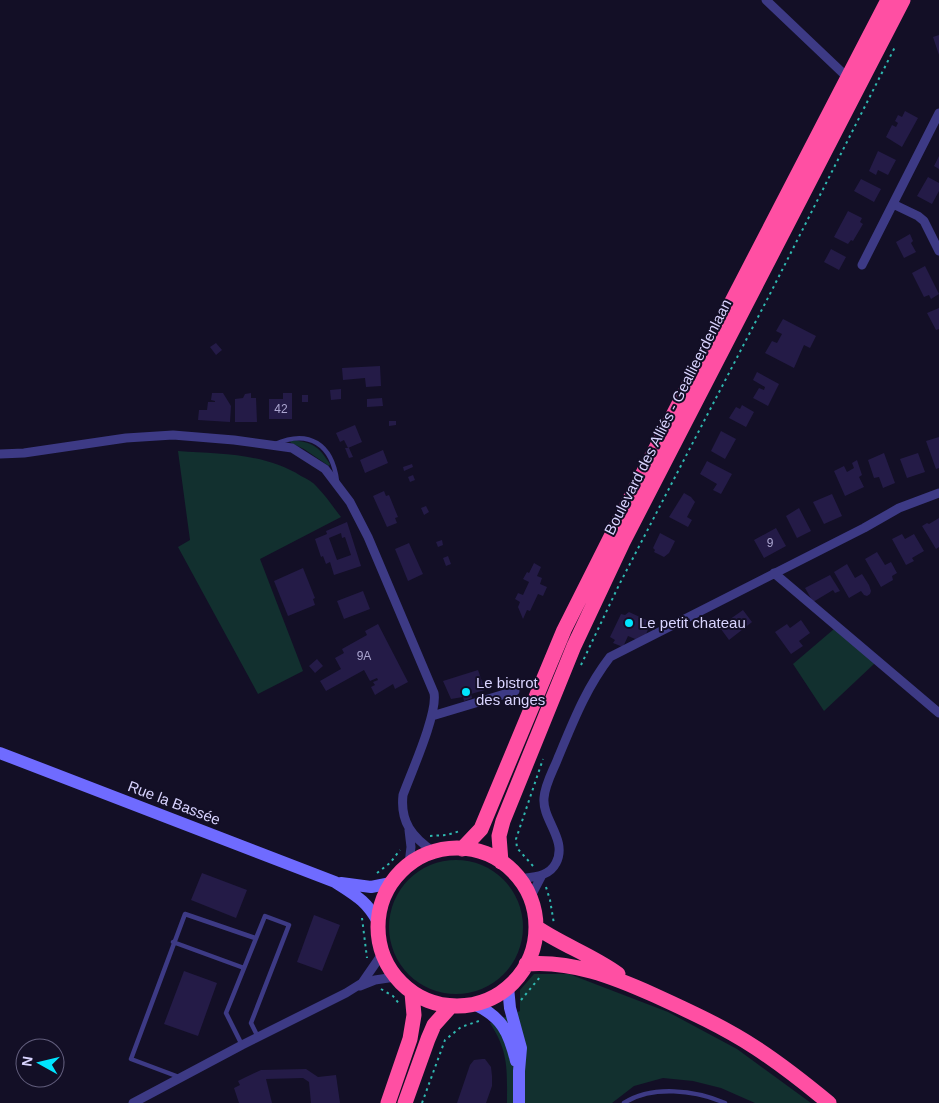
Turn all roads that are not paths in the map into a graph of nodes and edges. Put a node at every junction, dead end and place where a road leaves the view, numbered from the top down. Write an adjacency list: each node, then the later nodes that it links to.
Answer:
1 (766, 0): 4 (street)
2 (888, 0): 4 (highway, Boulevard des Alliés - Geallieerdenlaan)
3 (903, 0): 21 (highway, Boulevard des Alliés - Geallieerdenlaan)
4 (847, 77): 19 (highway, Boulevard des Alliés - Geallieerdenlaan)
5 (938, 118): 6 (street)
6 (893, 204): 7 (street); 8 (street)
7 (939, 252)
8 (862, 265)
9 (273, 444): 10 (street); 11 (street); 11 (lane)
10 (0, 454)
11 (337, 484): 16 (street)
12 (939, 493): 13 (street)
13 (774, 573): 15 (street); 23 (street)
14 (515, 691): 16 (street)
15 (939, 713)
16 (432, 716): 18 (street)
17 (0, 754): 26 (main road, Rue la Bassée)
18 (415, 840): 20 (street); 22 (street)
19 (462, 849): 20 (highway); 21 (highway)
20 (434, 852): 22 (highway)
21 (501, 862): 24 (highway)
22 (409, 864): 25 (highway)
23 (541, 876): 24 (street); 27 (street)
24 (519, 879): 27 (highway)
25 (391, 884): 26 (main road, Rue la Bassée); 28 (highway)
26 (361, 891): 28 (main road)
27 (530, 898): 29 (highway)
28 (378, 922): 32 (highway)
29 (536, 927): 33 (highway); 36 (highway)
30 (256, 938): 31 (lane); 34 (lane); 42 (lane)
31 (173, 942): 34 (lane); 45 (lane)
32 (382, 954): 35 (highway); 38 (street)
33 (526, 964): 36 (highway); 37 (highway)
34 (244, 968): 43 (lane)
35 (395, 977): 38 (street); 39 (highway)
36 (633, 986): 52 (highway)
37 (508, 987): 40 (highway); 44 (main road)
38 (352, 989): 42 (street)
39 (412, 993): 41 (highway); 47 (highway)
40 (474, 1004): 41 (highway); 44 (main road)
41 (451, 1006): 48 (highway)
42 (258, 1037): 43 (street)
43 (242, 1045): 45 (street)
44 (518, 1071): 49 (main road)
45 (181, 1077): 46 (street)
46 (133, 1103)
47 (388, 1103)
48 (405, 1103)
49 (519, 1103)
50 (624, 1103): 51 (lane)
51 (725, 1103)
52 (829, 1103)

